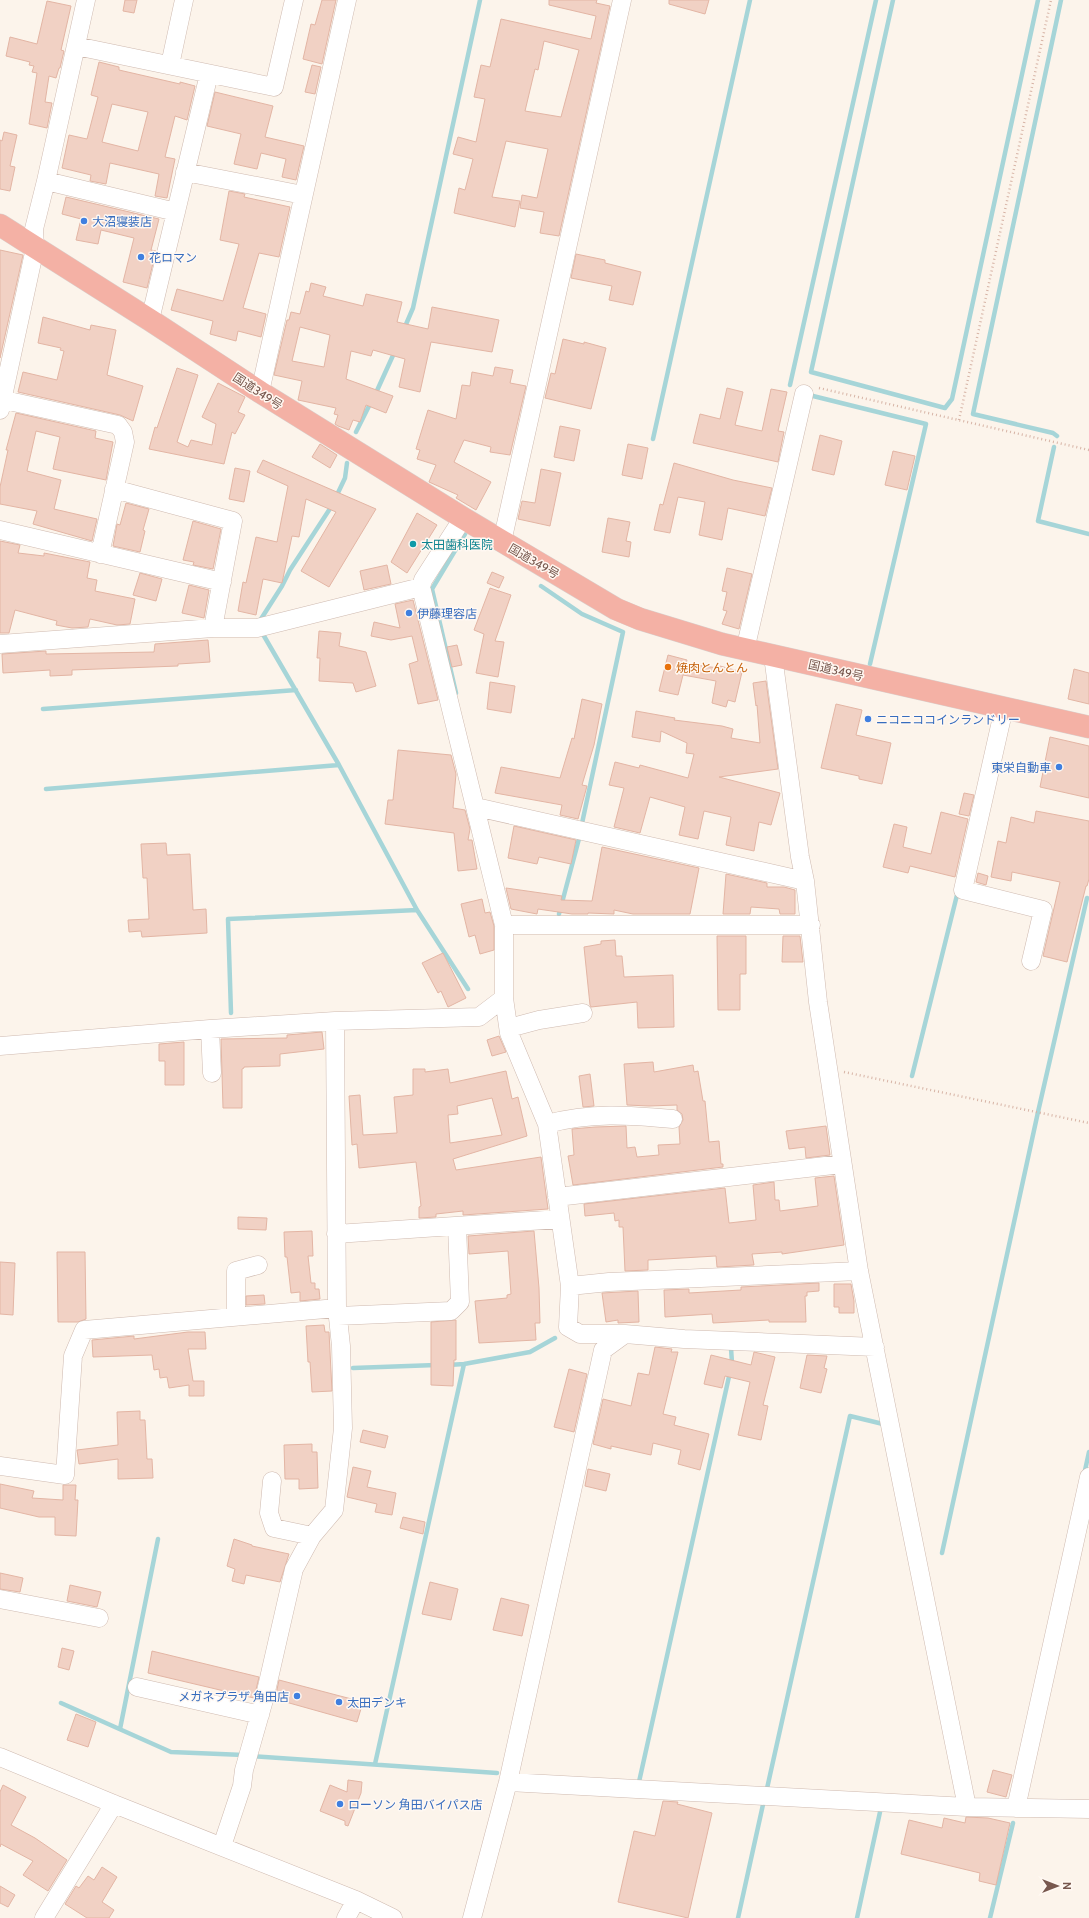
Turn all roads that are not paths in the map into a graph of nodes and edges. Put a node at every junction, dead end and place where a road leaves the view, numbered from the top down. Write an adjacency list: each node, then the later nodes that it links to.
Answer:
1 (86, 0): 6 (street)
2 (184, 0): 7 (street)
3 (294, 0): 8 (street)
4 (347, 0): 11 (street)
5 (622, 0): 22 (street)
6 (76, 46): 7 (street); 10 (street)
7 (170, 65): 8 (street)
8 (209, 74): 9 (street)
9 (185, 172): 11 (street); 12 (street)
10 (46, 181): 12 (street); 14 (street)
11 (303, 195): 16 (street)
12 (176, 212): 15 (street)
13 (0, 225): 14 (highway, 国道349号)
14 (35, 248): 15 (highway, 国道349号); 18 (street)
15 (150, 320): 16 (highway, 国道349号)
16 (260, 392): 20 (highway, 国道349号)
17 (804, 394): 28 (street)
18 (1, 403): 19 (street)
19 (114, 489): 23 (street); 24 (street)
20 (463, 518): 22 (highway, 国道349号); 25 (street)
21 (0, 530): 23 (street)
22 (502, 542): 28 (highway, 国道349号)
23 (100, 554): 24 (street)
24 (222, 582): 26 (street)
25 (421, 587): 26 (street); 32 (street)
26 (213, 628): 27 (street)
27 (0, 644)
28 (745, 650): 29 (highway, 国道349号)
29 (774, 656): 30 (highway, 国道349号); 33 (street)
30 (1004, 708): 31 (highway, 国道349号); 36 (street)
31 (1089, 727)
32 (476, 808): 33 (street); 34 (street)
33 (805, 881): 35 (street)
34 (504, 925): 35 (street); 37 (street)
35 (811, 925): 46 (street)
36 (1031, 961)
37 (504, 998): 39 (street); 40 (street)
38 (583, 1013): 40 (street)
39 (335, 1022): 41 (street); 50 (street)
40 (509, 1028): 45 (street)
41 (210, 1029): 42 (street); 43 (street)
42 (0, 1046)
43 (212, 1073)
44 (673, 1119): 45 (street)
45 (546, 1124): 47 (street)
46 (842, 1164): 47 (street); 52 (street)
47 (557, 1197): 48 (street)
48 (560, 1219): 49 (street); 53 (street)
49 (457, 1226): 50 (street); 54 (street)
50 (336, 1234): 54 (street)
51 (258, 1265): 55 (street)
52 (859, 1271): 53 (street); 57 (street)
53 (570, 1286): 56 (street)
54 (337, 1312): 55 (street); 61 (street)
55 (236, 1316): 58 (street)
56 (625, 1334): 57 (street); 67 (street)
57 (875, 1347): 69 (street)
58 (0, 1466)
59 (1089, 1476): 70 (street)
60 (272, 1481): 61 (street)
61 (312, 1536): 65 (street)
62 (0, 1599): 63 (street)
63 (99, 1618)
64 (137, 1687): 65 (street)
65 (260, 1715): 72 (street)
66 (0, 1757): 68 (street)
67 (508, 1782): 69 (street); 77 (street)
68 (114, 1804): 72 (street); 74 (street)
69 (967, 1807): 70 (street)
70 (1016, 1808): 71 (street)
71 (1089, 1809)
72 (222, 1846): 73 (street)
73 (356, 1900): 75 (street); 76 (street)
74 (44, 1918)
75 (346, 1918)
76 (393, 1918)
77 (472, 1918)

